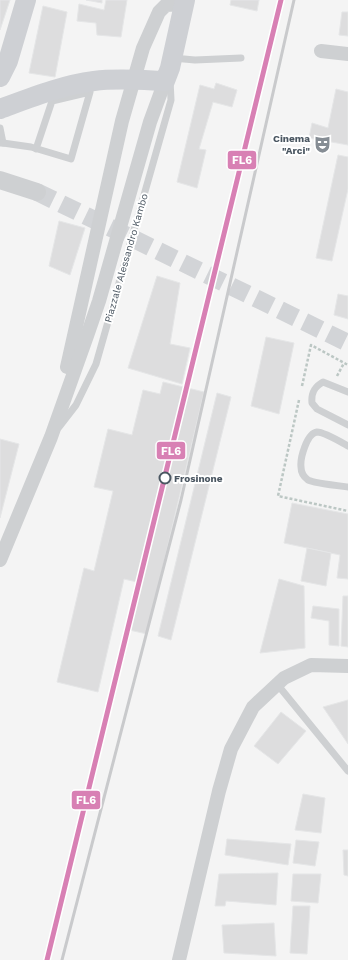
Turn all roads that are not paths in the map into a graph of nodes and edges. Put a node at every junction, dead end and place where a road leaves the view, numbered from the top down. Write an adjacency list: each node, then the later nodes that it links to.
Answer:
1 (26, 0): 7 (main road)
2 (185, 2): 6 (main road); 8 (street, Piazzale Alessandro Kambo)
3 (322, 51): 4 (street)
4 (348, 54)
5 (241, 58): 6 (lane)
6 (169, 69): 8 (main road); 17 (street, Piazzale Alessandro Kambo)
7 (0, 77)
8 (132, 87): 9 (main road); 17 (street, Piazzale Alessandro Kambo)
9 (0, 109)
10 (0, 128): 11 (lane)
11 (1, 143): 12 (lane)
12 (36, 149): 12 (lane)
13 (0, 180): 14 (street)
14 (37, 192)
15 (348, 392): 16 (lane)
16 (348, 425)
17 (51, 436): 20 (street, Piazzale Alessandro Kambo)
18 (348, 446): 19 (lane)
19 (348, 487)
20 (0, 560)
21 (348, 666): 22 (street)
22 (277, 684): 23 (lane); 24 (street)
23 (348, 771)
24 (178, 960)

